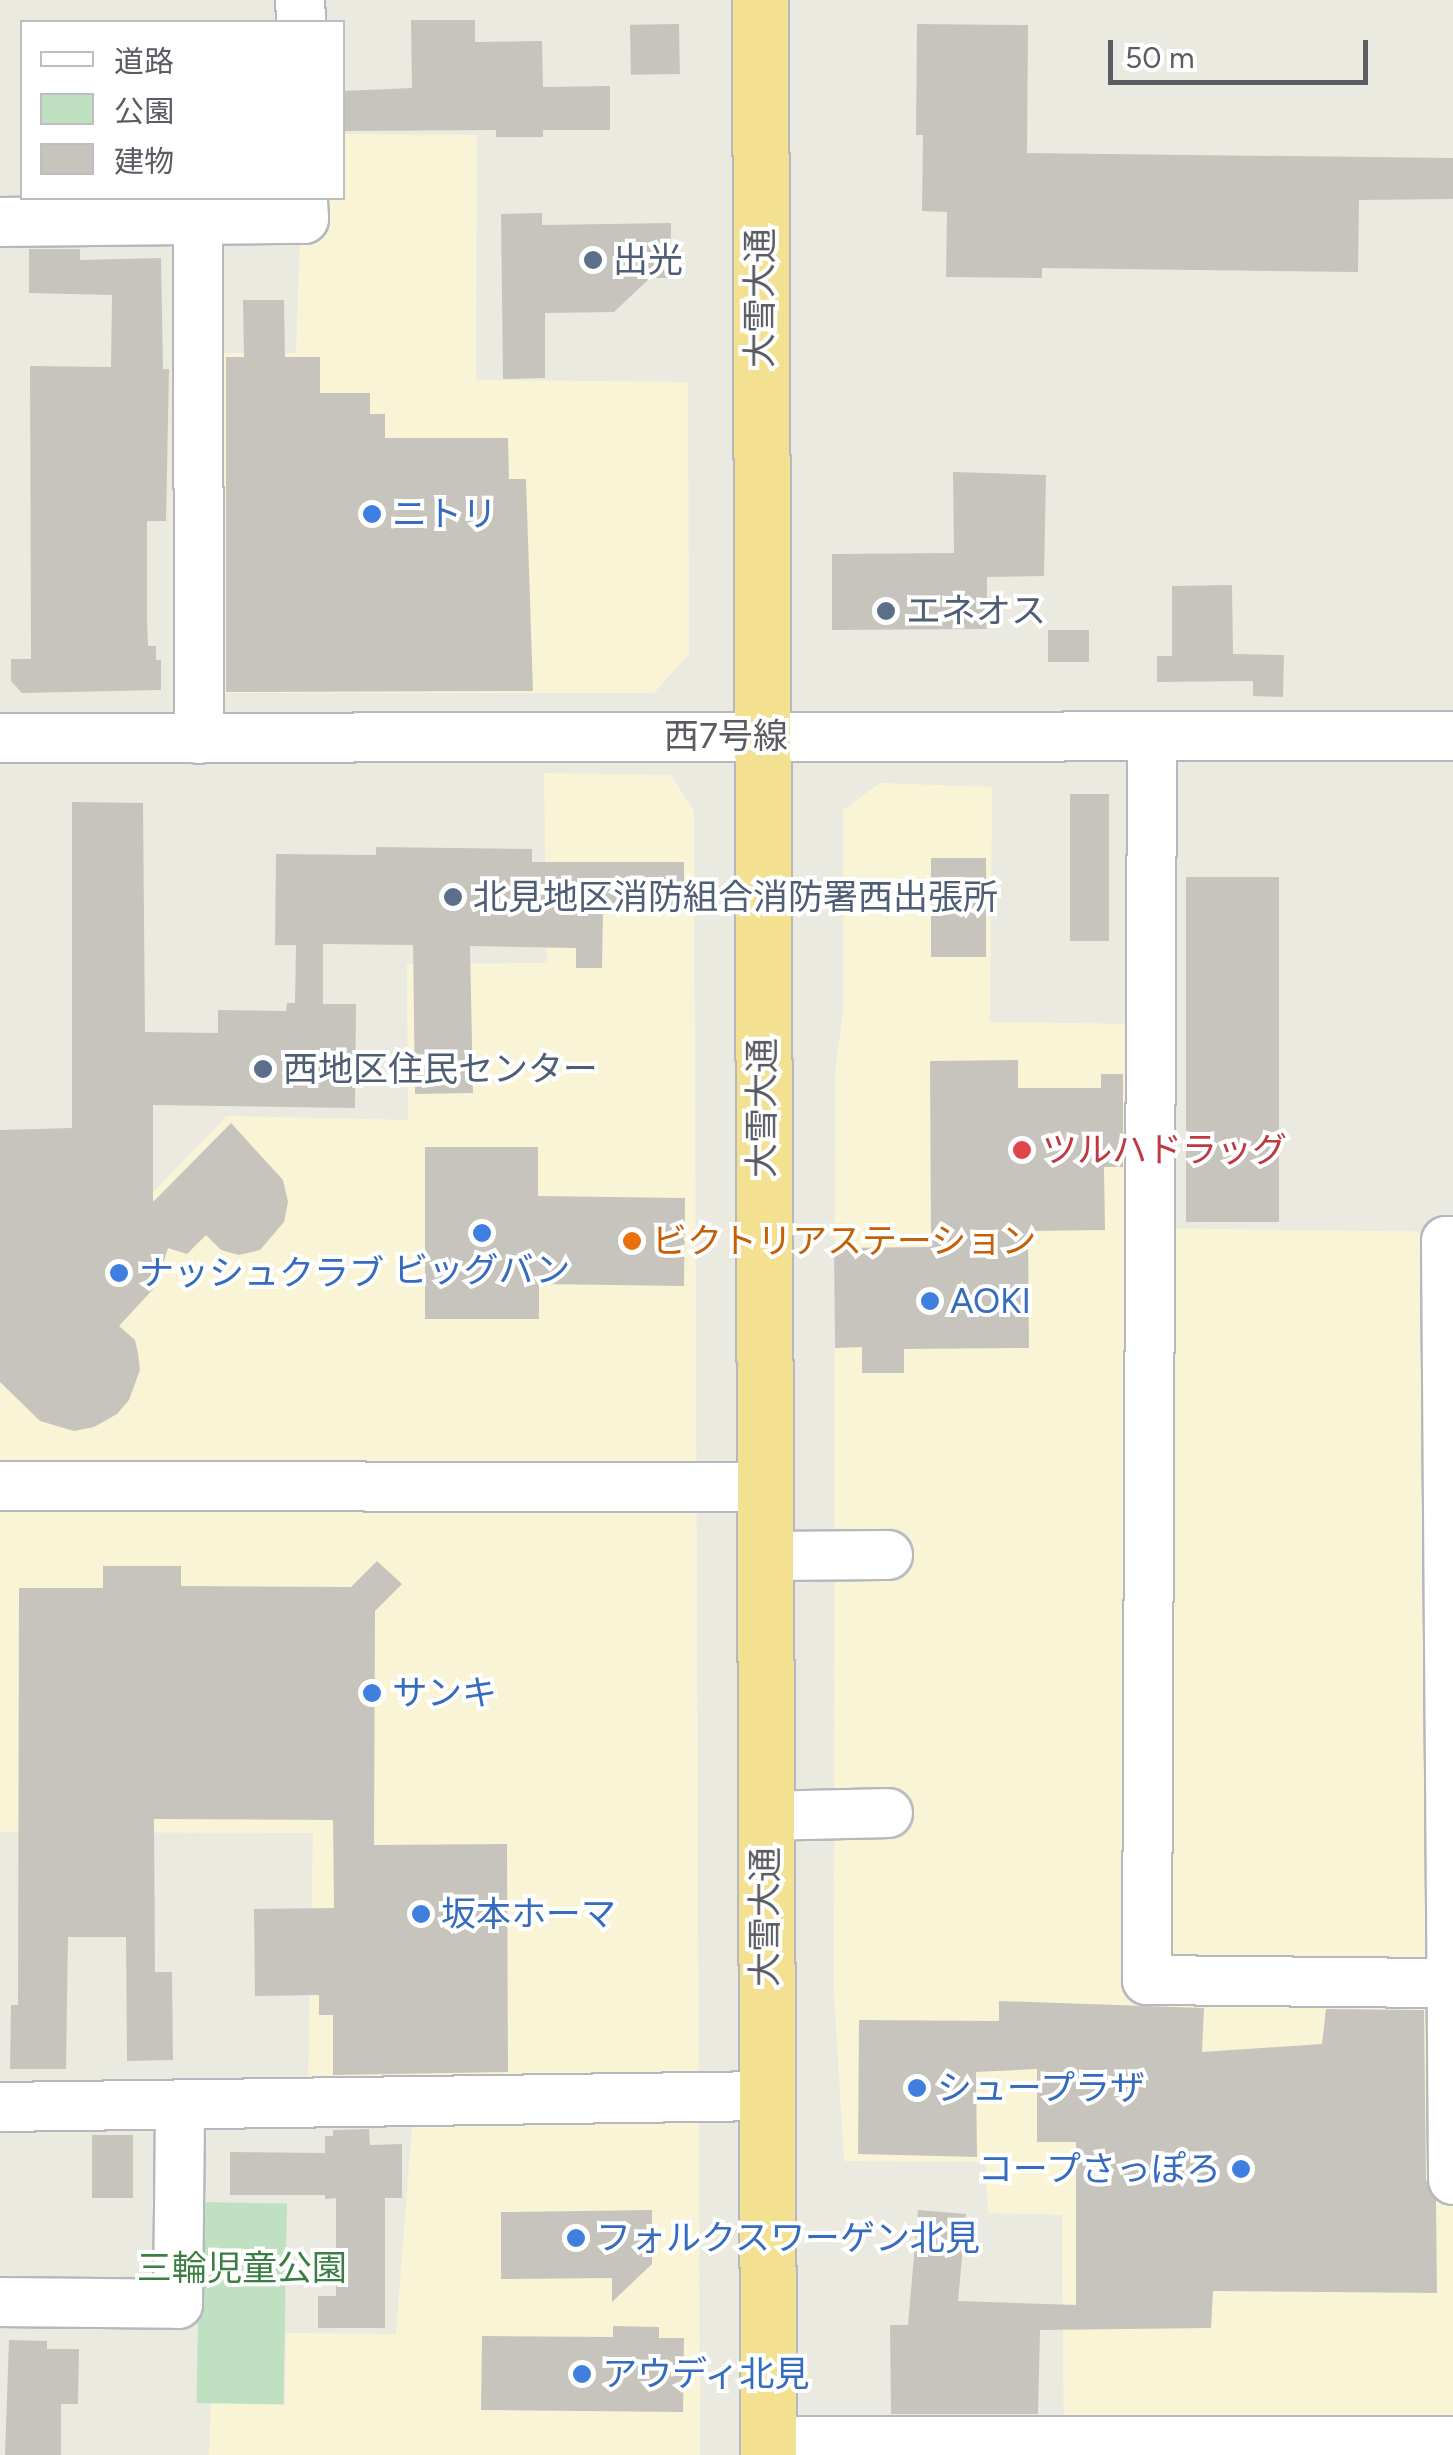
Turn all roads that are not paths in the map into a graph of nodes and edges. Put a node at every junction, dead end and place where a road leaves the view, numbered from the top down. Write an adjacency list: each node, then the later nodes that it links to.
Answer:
1 (760, 0): 5 (highway, 大雪大通)
2 (304, 200): 4 (street)
3 (0, 222): 4 (street)
4 (198, 222): 9 (street)
5 (760, 735): 6 (street, 西7号線); 9 (street, 西7号線); 12 (highway, 大雪大通)
6 (1152, 736): 7 (street, 西7号線); 17 (street)
7 (1453, 736)
8 (0, 738): 9 (street, 西7号線)
9 (199, 739)
10 (1453, 1241): 17 (street)
11 (0, 1486): 12 (street)
12 (763, 1487): 14 (highway, 大雪大通)
13 (888, 1555): 14 (street)
14 (764, 1556): 16 (highway, 大雪大通)
15 (888, 1813): 16 (street)
16 (765, 1816): 18 (highway, 大雪大通)
17 (1452, 1983): 21 (street)
18 (766, 2096): 19 (street); 24 (highway, 大雪大通)
19 (180, 2105): 20 (street); 22 (street)
20 (0, 2107)
21 (1453, 2180)
22 (0, 2302)
23 (1453, 2441): 24 (street)
24 (768, 2448)

